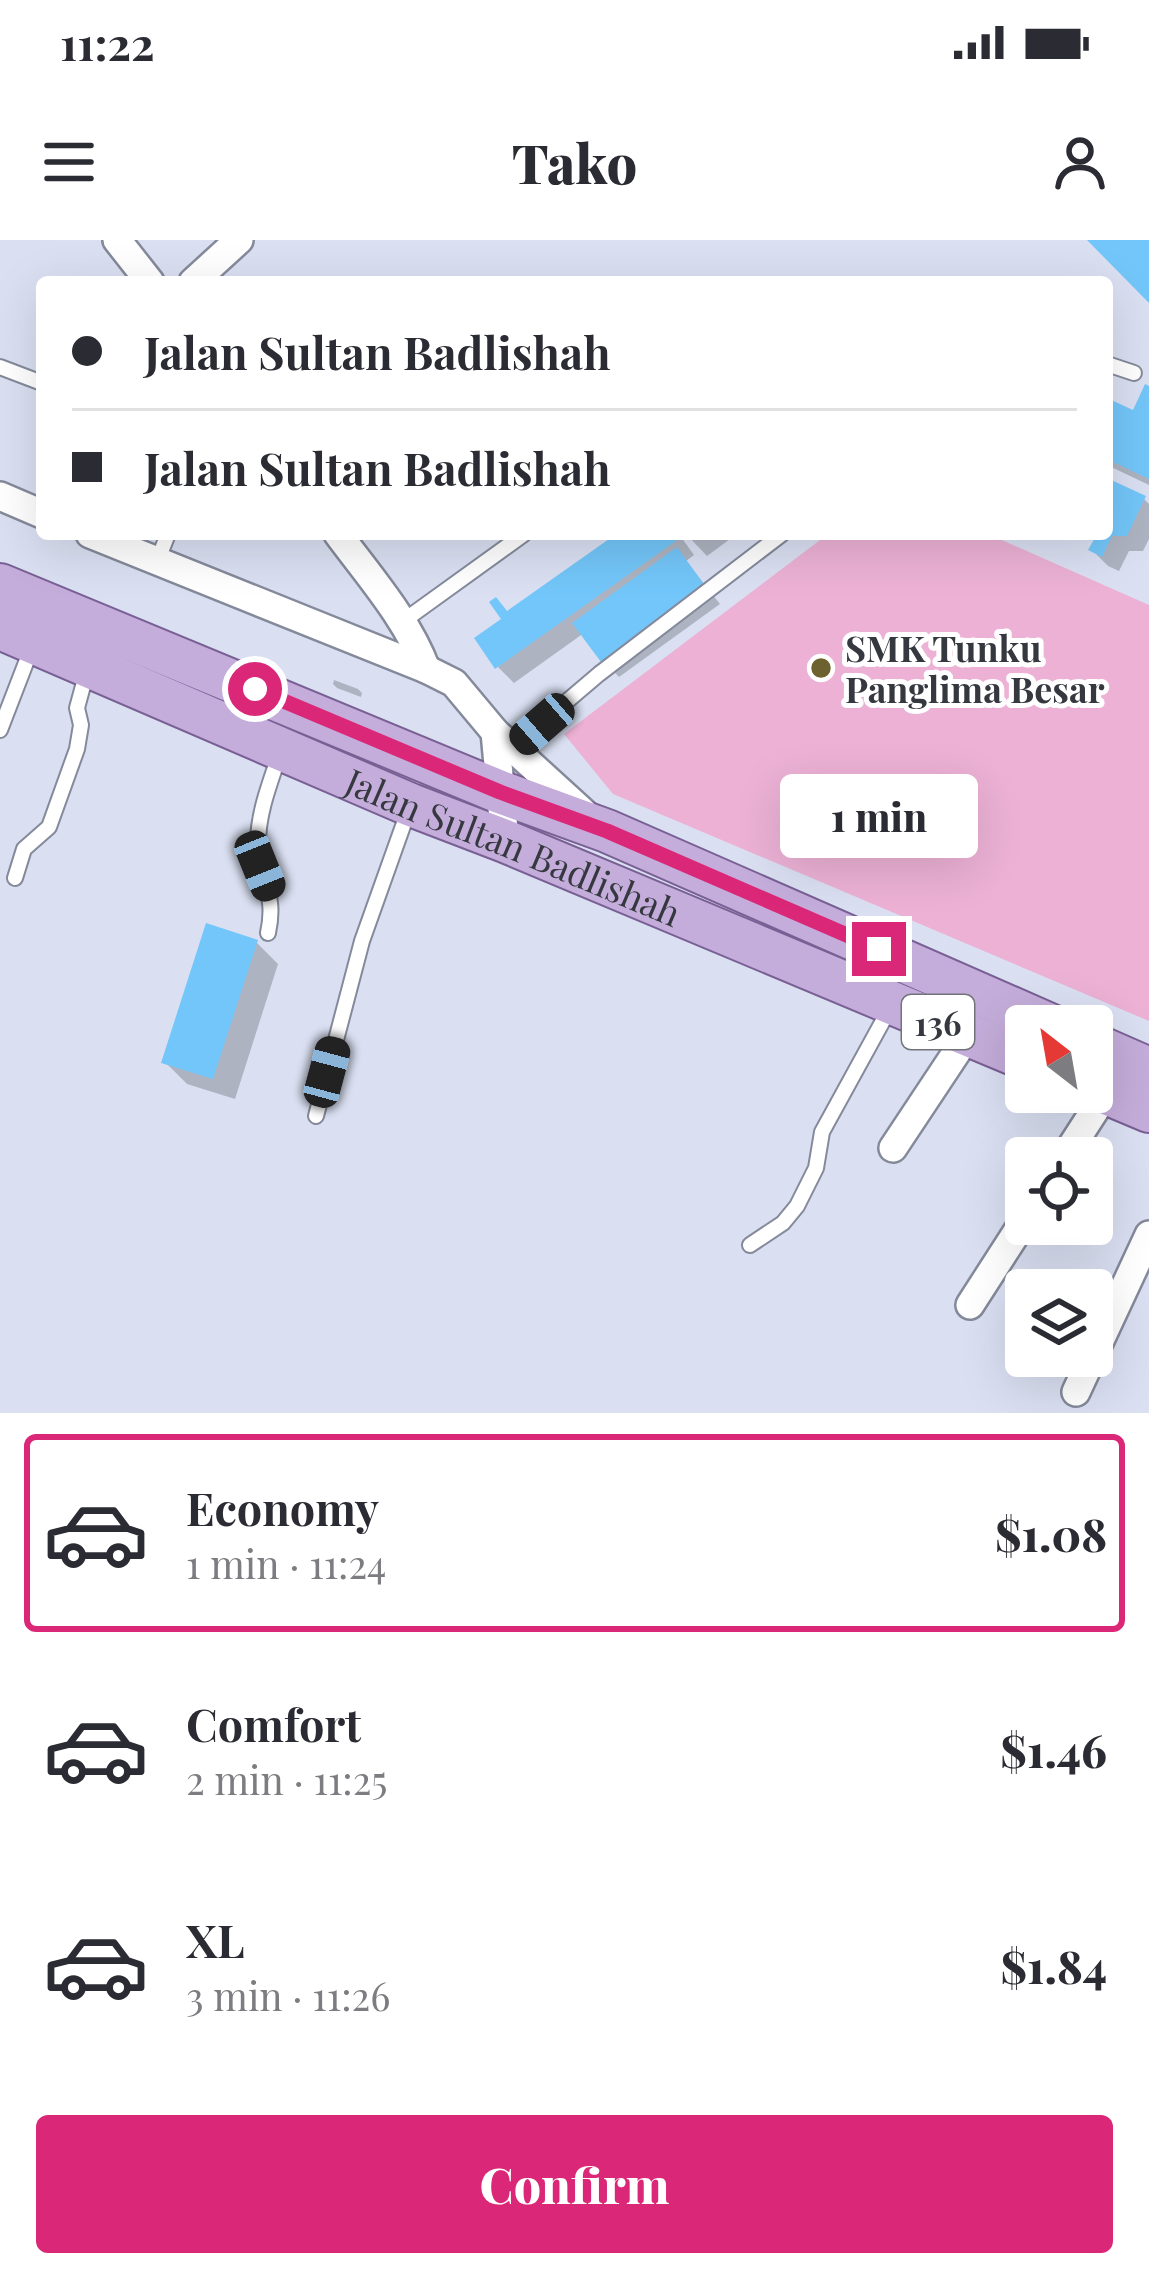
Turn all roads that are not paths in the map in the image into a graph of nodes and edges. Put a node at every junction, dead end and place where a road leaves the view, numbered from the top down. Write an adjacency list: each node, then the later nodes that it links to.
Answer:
1 (117, 240): 3 (street)
2 (239, 240): 4 (street)
3 (145, 276)
4 (200, 276)
5 (1113, 366): 7 (lane)
6 (0, 367): 8 (lane)
7 (1134, 373)
8 (36, 381)
9 (0, 496): 10 (street)
10 (36, 511)
11 (104, 540): 16 (street)
12 (166, 540): 16 (lane)
13 (342, 540): 18 (street)
14 (516, 540): 18 (lane)
15 (774, 540): 23 (lane)
16 (157, 562): 21 (street)
17 (0, 585): 25 (main road, Jalan Sultan Badlishah / 136)
18 (402, 622): 21 (street)
19 (17, 635): 20 (main road, Jalan Sultan Badlishah / 136); 22 (lane)
20 (88, 666): 24 (main road, Jalan Sultan Badlishah / 136); 29 (lane)
21 (426, 669): 23 (street)
22 (0, 730)
23 (504, 740): 25 (street); 27 (street)
24 (282, 748): 26 (main road, Jalan Sultan Badlishah / 136); 30 (lane)
25 (500, 792): 27 (main road, Jalan Sultan Badlishah / 136); 28 (street)
26 (411, 805): 28 (main road, Jalan Sultan Badlishah / 136); 39 (lane)
27 (607, 831): 32 (main road, Jalan Sultan Badlishah / 136)
28 (505, 841): 31 (main road, Jalan Sultan Badlishah / 136)
29 (15, 878)
30 (268, 933)
31 (892, 1004): 33 (main road, Jalan Sultan Badlishah / 136); 42 (lane)
32 (1005, 1005)
33 (968, 1035): 34 (main road, Jalan Sultan Badlishah / 136); 40 (street)
34 (1005, 1050)
35 (1113, 1053): 36 (main road)
36 (1149, 1069)
37 (1113, 1096): 38 (main road)
38 (1149, 1112)
39 (316, 1116)
40 (892, 1148)
41 (1149, 1234): 45 (street)
42 (750, 1245)
43 (1009, 1245): 44 (street)
44 (970, 1305)
45 (1076, 1392)

